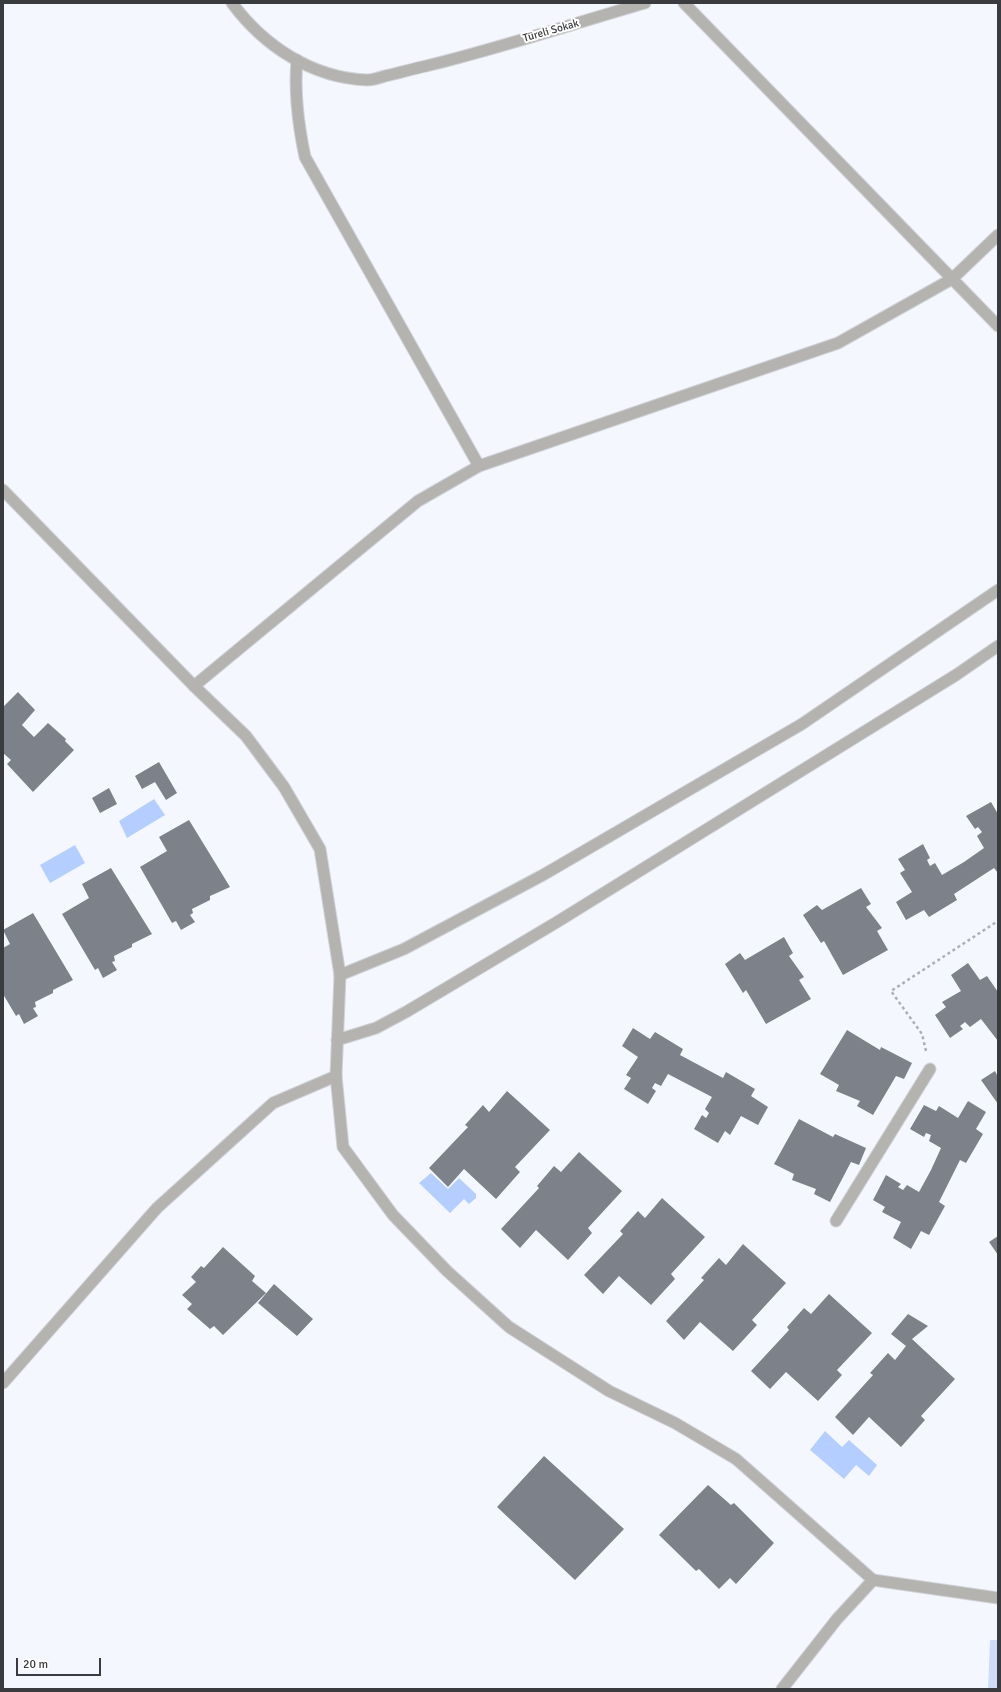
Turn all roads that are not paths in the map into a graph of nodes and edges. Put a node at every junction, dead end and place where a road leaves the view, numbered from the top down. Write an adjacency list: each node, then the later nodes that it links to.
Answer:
1 (232, 3): 4 (street, Türeli Sokak)
2 (645, 3): 4 (street, Türeli Sokak)
3 (684, 3): 6 (street)
4 (297, 60): 8 (street)
5 (998, 234): 6 (street)
6 (952, 279): 7 (street); 8 (street)
7 (998, 326)
8 (479, 466): 12 (street)
9 (3, 490): 12 (street)
10 (998, 590): 13 (street)
11 (998, 646): 14 (street)
12 (194, 686): 13 (street)
13 (340, 975): 14 (street)
14 (337, 1040): 16 (street)
15 (930, 1069): 17 (street)
16 (336, 1076): 18 (street); 19 (street)
17 (836, 1221)
18 (3, 1383)
19 (873, 1580): 20 (street); 21 (street)
20 (998, 1598)
21 (782, 1689)

